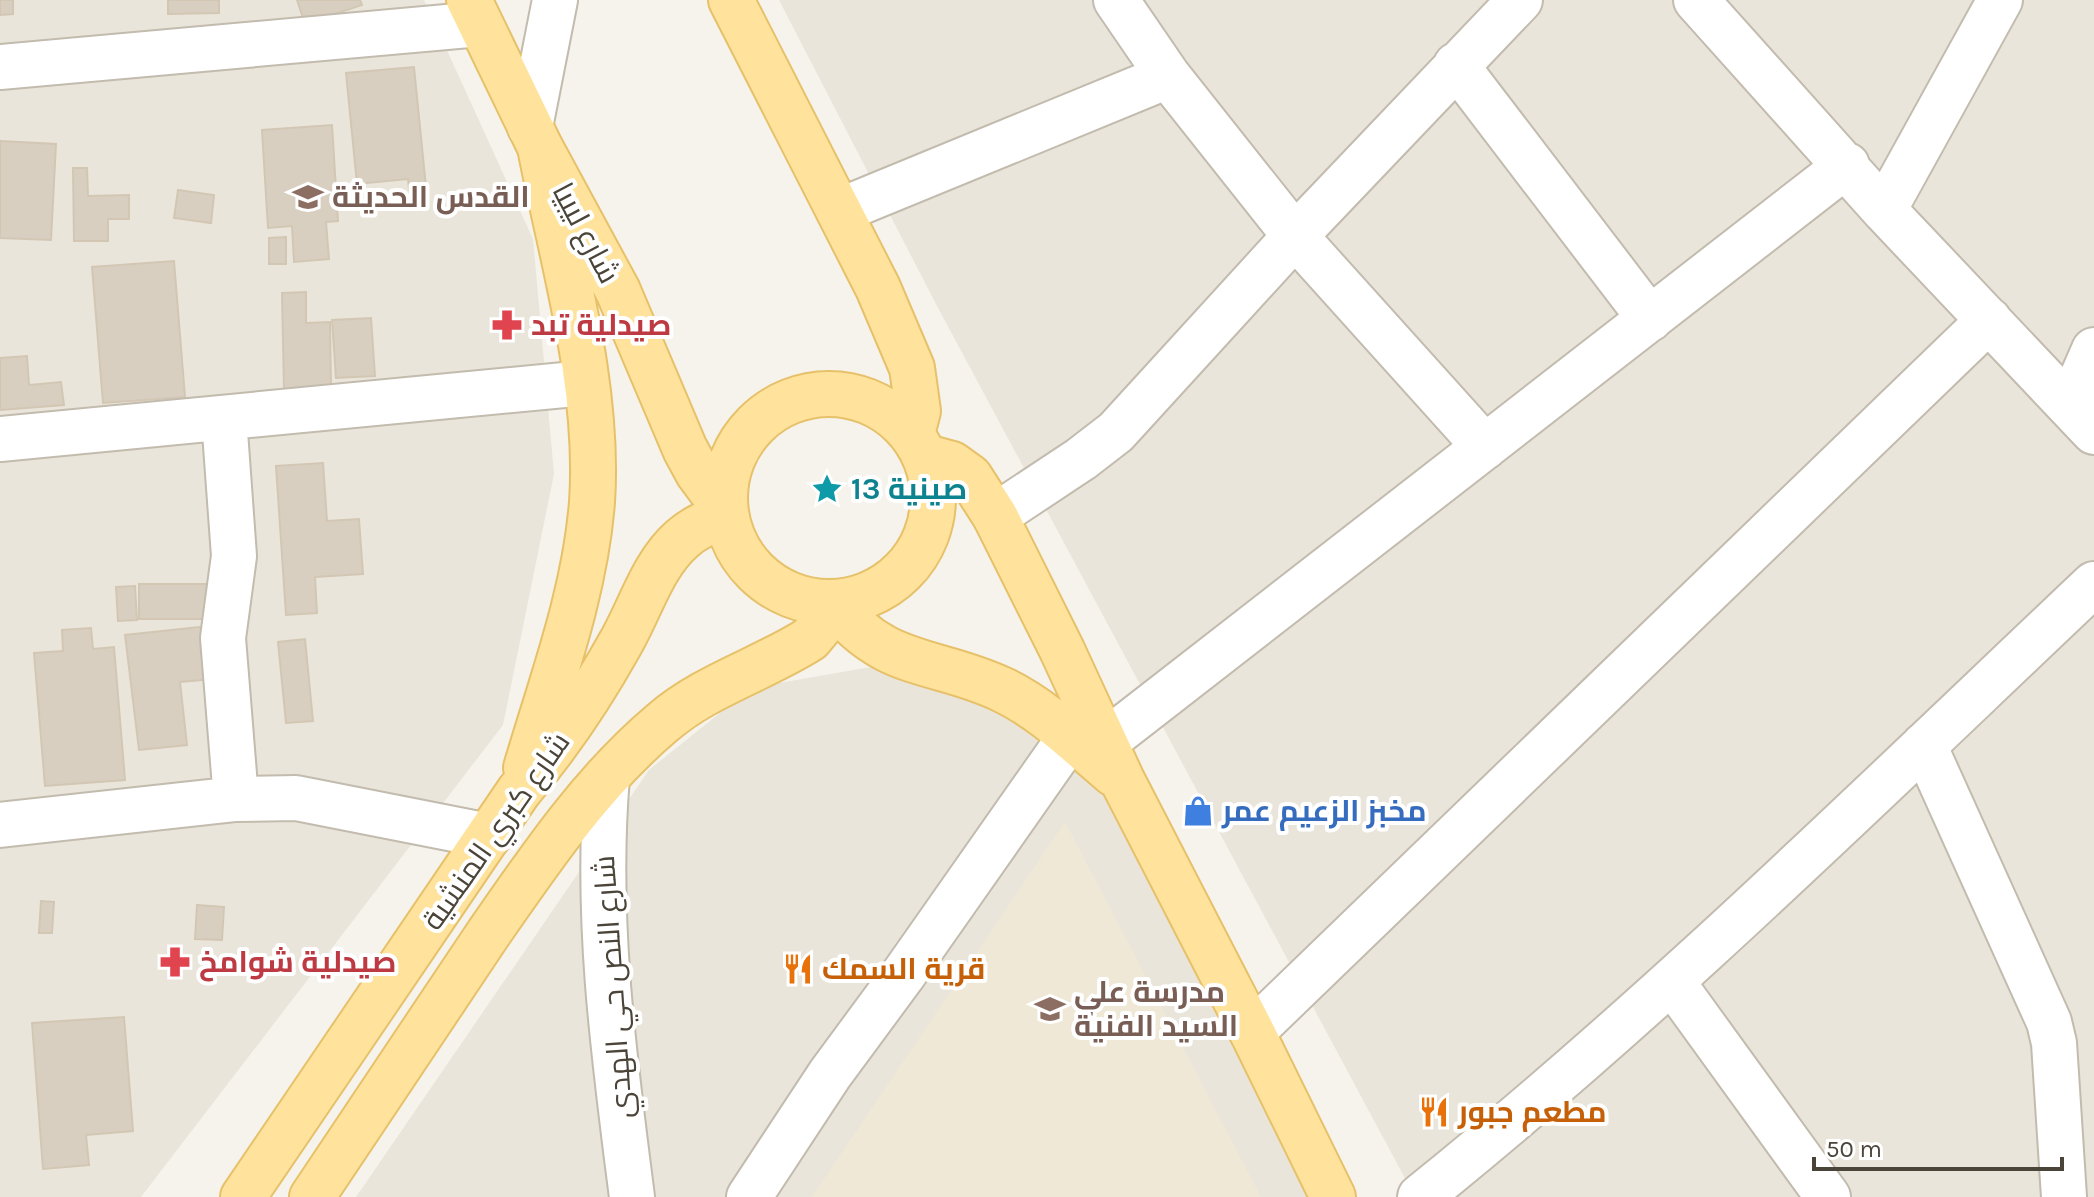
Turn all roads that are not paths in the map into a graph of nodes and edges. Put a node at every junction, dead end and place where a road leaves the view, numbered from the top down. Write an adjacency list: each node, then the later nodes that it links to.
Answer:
1 (555, 0): 11 (street)
2 (731, 0): 14 (main road)
3 (1116, 0): 10 (street)
4 (1520, 0): 8 (street)
5 (1696, 0): 12 (street)
6 (2000, 0): 13 (street)
7 (474, 12): 9 (street); 11 (main road, شارع ليبيا)
8 (1456, 65): 15 (street); 16 (street)
9 (0, 67)
10 (1168, 76): 14 (street); 15 (street)
11 (535, 137): 19 (main road); 25 (main road, شارع ليبيا)
12 (1847, 165): 13 (street); 16 (street)
13 (1884, 210): 17 (street)
14 (839, 211): 23 (main road)
15 (1295, 236): 24 (street); 26 (street)
16 (1650, 319): 24 (street)
17 (1989, 320): 21 (street); 37 (street)
18 (2094, 350): 21 (street)
19 (585, 383): 20 (street); 32 (main road)
20 (224, 418): 22 (street); 33 (street)
21 (2082, 418)
22 (0, 439)
23 (919, 446): 25 (main road); 26 (main road); 28 (main road)
24 (1485, 447): 30 (street)
25 (725, 512): 28 (main road); 32 (main road, شارع كبري المنشية)
26 (995, 516): 30 (main road)
27 (2094, 584): 29 (street)
28 (833, 604): 30 (main road); 31 (main road, شارع كبري المنشية)
29 (1924, 745): 36 (street); 45 (street)
30 (1099, 753): 37 (main road); 41 (street)
31 (607, 777): 39 (main road, شارع كبري المنشية); 40 (street, شارع النص حي الهدي)
32 (519, 791): 35 (main road, شارع كبري المنشية)
33 (236, 799): 34 (street); 35 (street)
34 (0, 825)
35 (489, 836): 38 (main road, شارع كبري المنشية)
36 (1673, 983): 43 (street); 44 (street)
37 (1252, 1032): 42 (main road)
38 (243, 1197)
39 (312, 1197)
40 (632, 1197)
41 (749, 1197)
42 (1333, 1197)
43 (1420, 1197)
44 (1828, 1197)
45 (2064, 1197)

